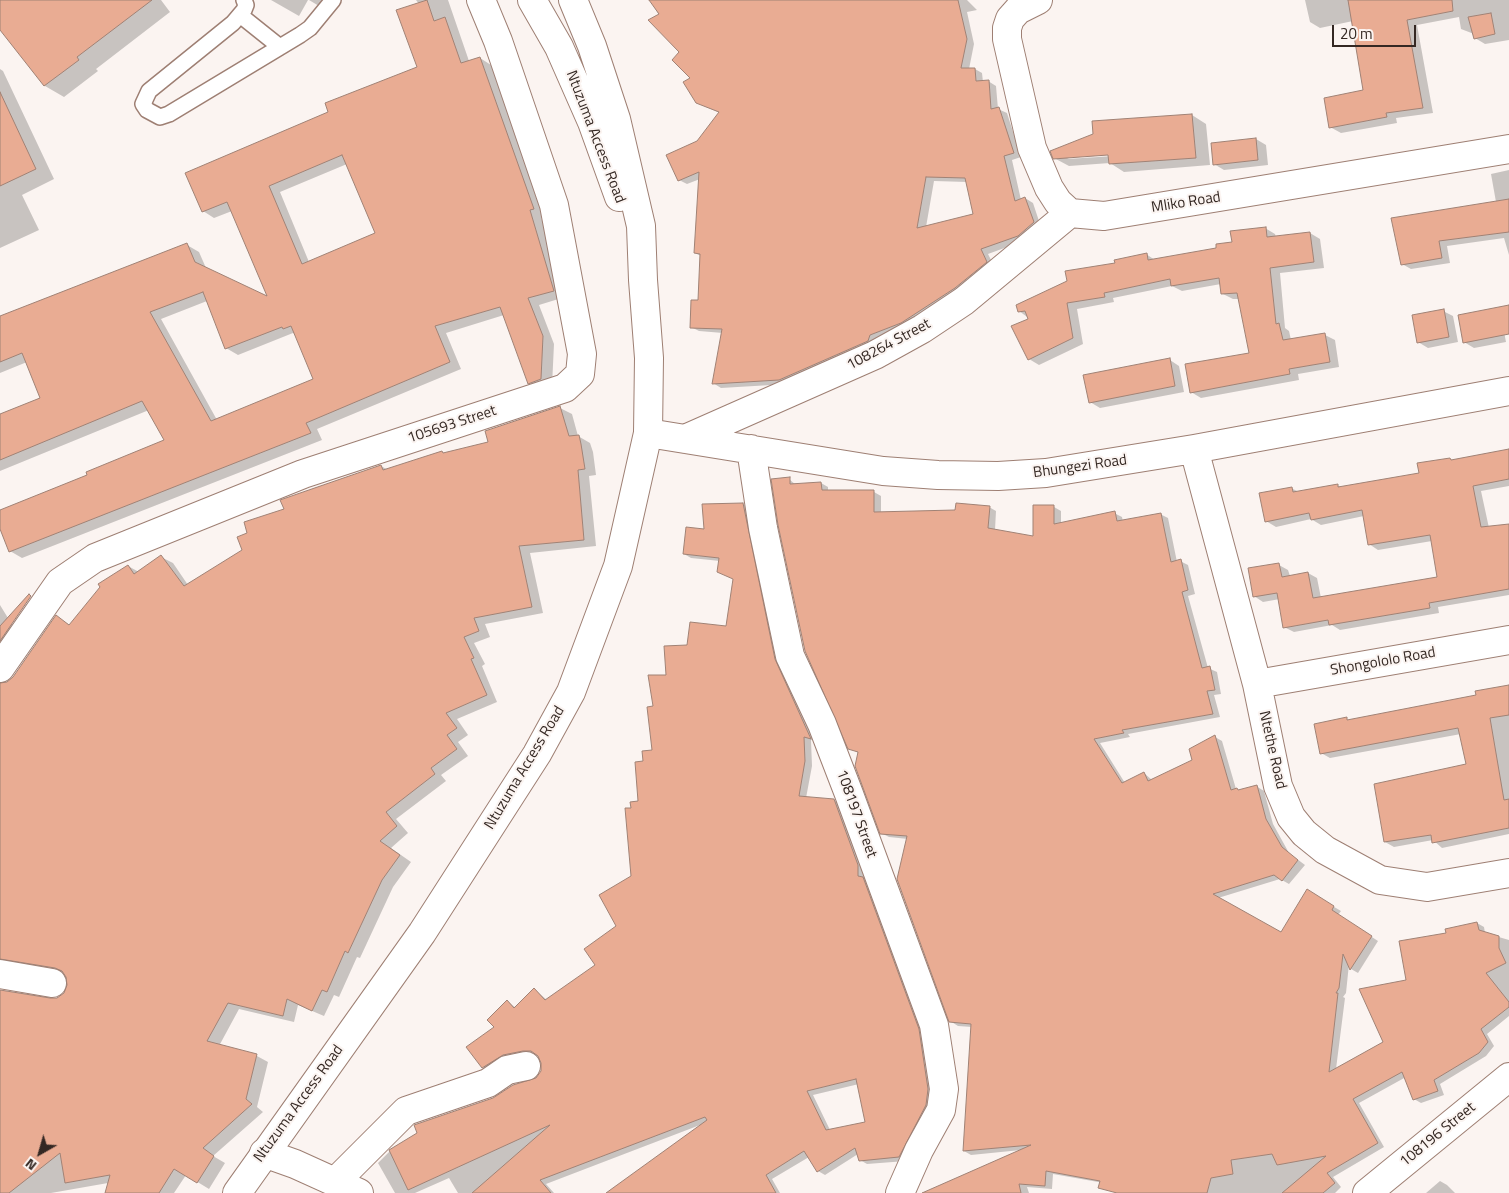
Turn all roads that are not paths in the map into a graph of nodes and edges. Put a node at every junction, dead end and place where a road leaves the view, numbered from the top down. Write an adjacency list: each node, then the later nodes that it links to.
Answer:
1 (244, 0): 7 (lane)
2 (333, 0): 8 (lane)
3 (481, 0): 18 (street, 105693 Street)
4 (532, 0): 11 (street, Ntuzuma Access Road)
5 (573, 0): 11 (street, Ntuzuma Access Road)
6 (1038, 0): 10 (street)
7 (240, 15): 8 (lane); 8 (lane)
8 (280, 47)
9 (1509, 149): 10 (street, Mliko Road)
10 (1070, 213): 14 (street, 108264 Street)
11 (642, 280): 13 (street, Ntuzuma Access Road)
12 (1509, 391): 16 (street, Bhungezi Road)
13 (648, 433): 14 (street, Bhungezi Road); 25 (street, Ntuzuma Access Road)
14 (685, 439): 15 (street, Bhungezi Road)
15 (751, 449): 16 (street, Bhungezi Road); 26 (street, 108197 Street)
16 (1194, 449): 19 (street, Ntethe Road)
17 (1509, 640): 19 (street, Shongololo Road)
18 (0, 668)
19 (1257, 684): 20 (street, Ntethe Road)
20 (1509, 873)
21 (0, 974): 22 (street)
22 (52, 983)
23 (526, 1066): 27 (street)
24 (1509, 1077): 29 (street, 108196 Street)
25 (264, 1153): 27 (street); 28 (street, Ntuzuma Access Road)
26 (905, 1183)
27 (347, 1188)
28 (237, 1193)
29 (1367, 1193)

